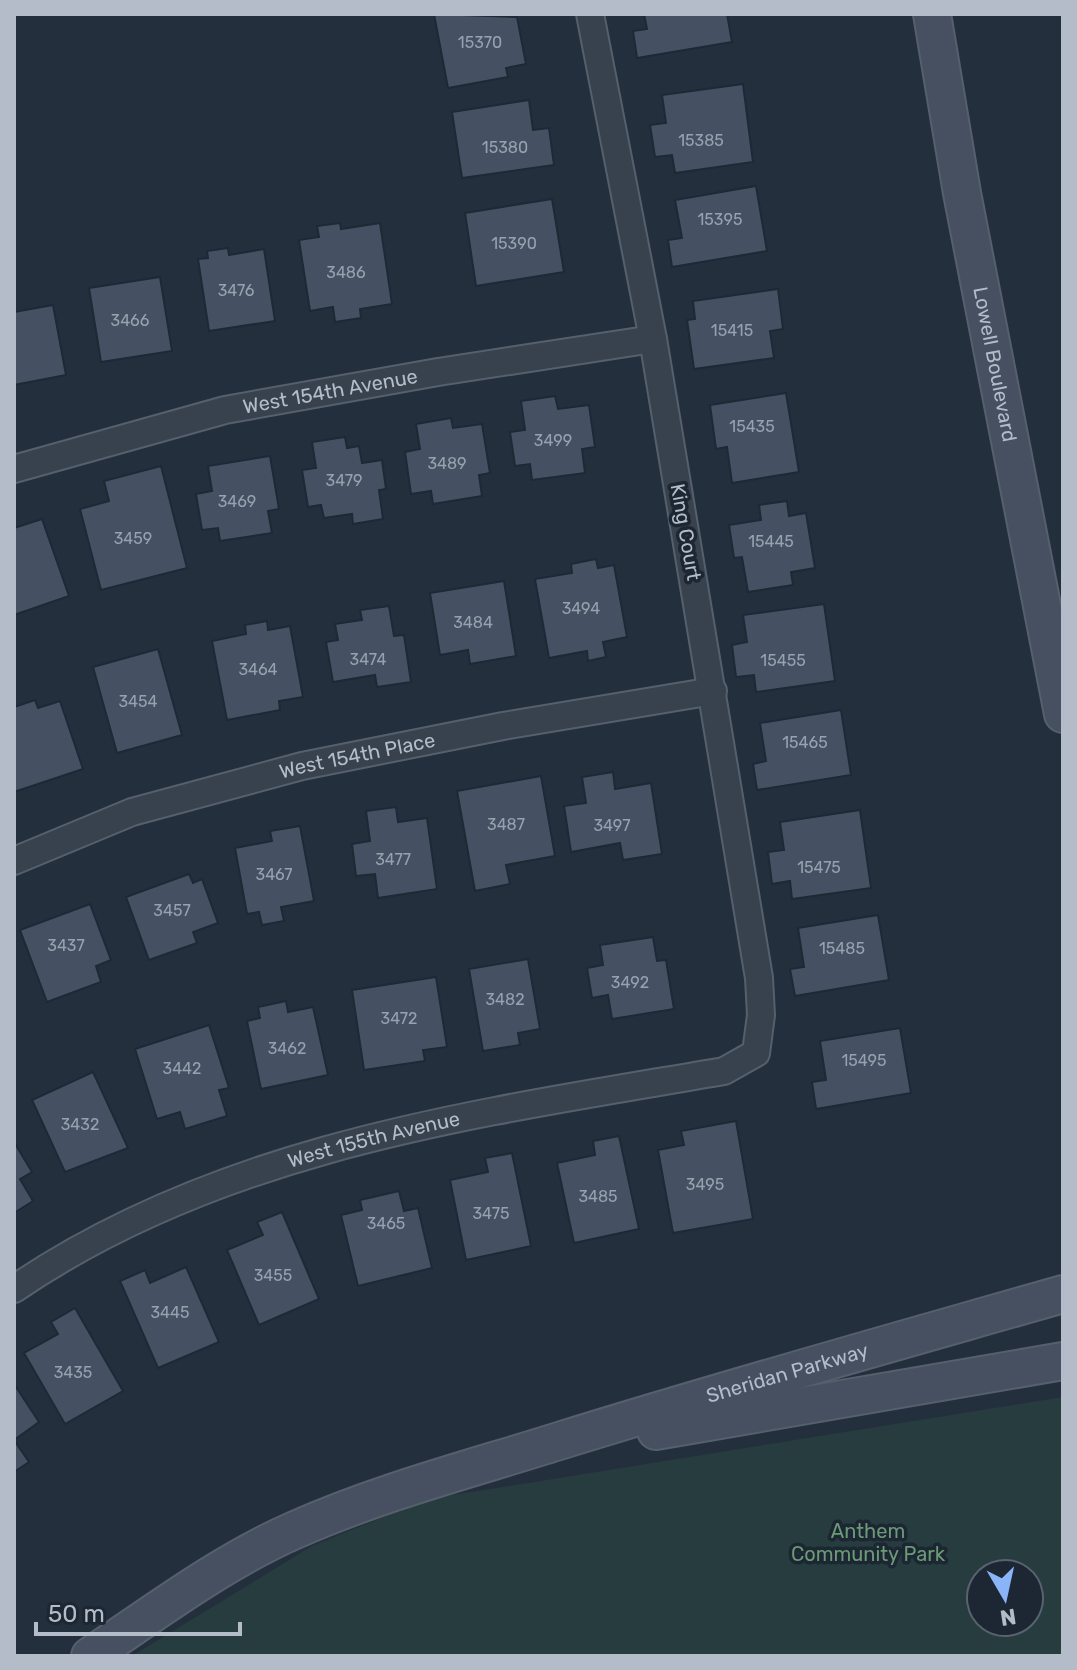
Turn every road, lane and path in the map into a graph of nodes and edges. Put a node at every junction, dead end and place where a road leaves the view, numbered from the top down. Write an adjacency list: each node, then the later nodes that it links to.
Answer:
1 (590, 14): 3 (street, King Court)
2 (932, 14): 6 (main road, Lowell Boulevard)
3 (653, 339): 4 (street, West 154th Avenue); 5 (street, King Court)
4 (14, 469)
5 (713, 691): 7 (street, West 154th Place); 8 (street, King Court)
6 (1063, 714)
7 (14, 861)
8 (756, 1053): 9 (street, West 155th Avenue)
9 (14, 1289)
10 (1063, 1294): 12 (main road, Sheridan Parkway)
11 (1063, 1361): 12 (main road, Sheridan Parkway)
12 (512, 1455): 13 (main road, Sheridan Parkway)
13 (90, 1656)

